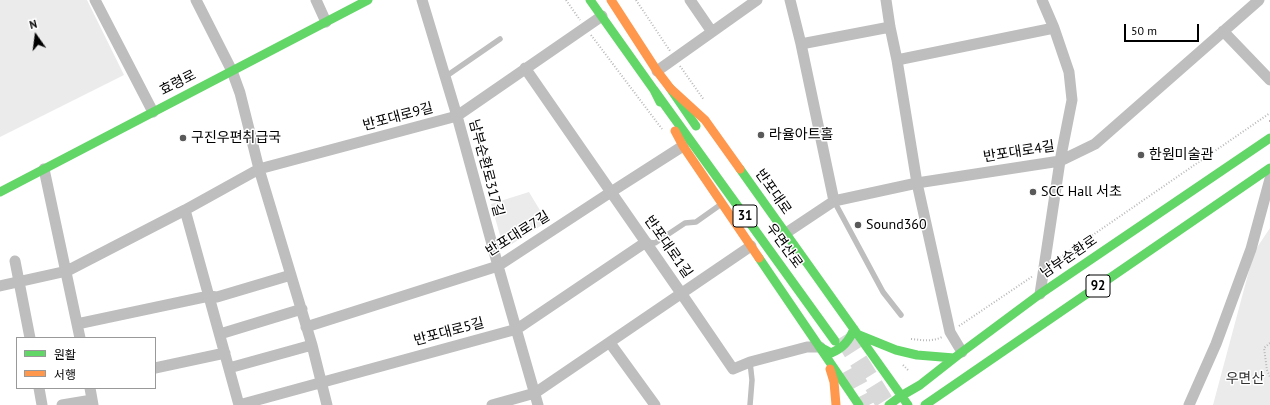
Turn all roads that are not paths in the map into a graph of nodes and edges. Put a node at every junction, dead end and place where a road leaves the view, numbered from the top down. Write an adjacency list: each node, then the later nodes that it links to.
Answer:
1 (95, 0): 30 (street)
2 (196, 0): 24 (street)
3 (316, 0): 15 (street)
4 (368, 0): 15 (main road, 효령로)
5 (422, 0): 26 (street, 남부순환로317길)
6 (590, 0): 14 (main road)
7 (613, 0): 25 (main road, 반포대로)
8 (690, 0): 19 (street)
9 (790, 0): 21 (street)
10 (887, 0): 16 (street)
11 (1042, 0): 17 (street)
12 (1259, 0): 18 (street, 반포대로4길)
13 (751, 2): 19 (street)
14 (602, 16): 23 (street, 반포대로9길); 29 (main road)
15 (326, 22): 24 (main road, 효령로)
16 (890, 27): 21 (street); 22 (street)
17 (1054, 28): 22 (street); 35 (street)
18 (1223, 31): 27 (street); 35 (street, 반포대로4길)
19 (712, 32): 25 (street)
20 (500, 39): 26 (lane)
21 (801, 44): 43 (street)
22 (897, 60): 40 (street)
23 (525, 68): 31 (street, 반포대로9길); 42 (street, 반포대로1길)
24 (232, 71): 30 (main road, 효령로); 38 (street)
25 (657, 71): 28 (main road, 반포대로)
26 (445, 77): 31 (street, 남부순환로317길)
27 (1270, 80)
28 (670, 88): 32 (main road); 46 (main road, 반포대로)
29 (654, 90): 34 (main road); 67 (main road, 우면산로 / 31)
30 (153, 112): 37 (main road, 효령로)
31 (457, 116): 38 (street, 반포대로9길); 50 (street, 남부순환로317길)
32 (702, 134)
33 (1270, 138): 56 (main road, 남부순환로 / 92)
34 (683, 146): 42 (street, 반포대로7길); 44 (main road)
35 (1060, 161): 40 (street, 반포대로4길); 56 (street)
36 (1270, 168): 94 (main road, 92)
37 (44, 169): 41 (main road, 효령로); 51 (street)
38 (259, 169): 45 (street, 반포대로9길); 52 (street)
39 (1270, 179): 95 (street)
40 (916, 183): 43 (street, 반포대로4길); 72 (street)
41 (0, 192)
42 (611, 192): 47 (street, 반포대로1길); 50 (street, 반포대로7길)
43 (834, 201): 46 (street, 반포대로4길); 59 (lane)
44 (722, 204): 47 (lane); 48 (main road)
45 (185, 210): 51 (street, 반포대로9길); 57 (street)
46 (786, 233): 63 (main road, 반포대로)
47 (646, 242): 55 (street, 반포대로1길); 62 (street, 반포대로5길)
48 (751, 246): 55 (street); 70 (main road)
49 (15, 261): 53 (street)
50 (498, 266): 61 (street, 반포대로7길); 62 (street, 남부순환로317길)
51 (67, 271): 53 (street, 반포대로9길); 60 (street)
52 (291, 275): 57 (street); 58 (street)
53 (19, 281): 54 (street, 반포대로9길); 65 (street)
54 (0, 286)
55 (681, 293): 68 (street); 73 (street, 반포대로1길)
56 (1040, 294): 72 (main road, 남부순환로 / 92)
57 (209, 296): 60 (street); 64 (street)
58 (302, 309): 61 (street); 64 (street)
59 (900, 315)
60 (77, 324): 66 (street)
61 (306, 327): 69 (street)
62 (517, 329): 76 (street, 반포대로5길); 79 (street, 남부순환로317길)
63 (856, 332): 70 (main road); 72 (main road); 80 (main road, 반포대로)
64 (220, 334): 71 (street)
65 (30, 337)
66 (80, 337)
67 (835, 341)
68 (610, 342): 79 (street); 88 (street)
69 (312, 345): 75 (street); 76 (street)
70 (820, 347): 73 (street, 반포대로1길); 90 (main road); 91 (main road)
71 (225, 353): 74 (street); 75 (street)
72 (958, 355): 80 (main road, 남부순환로 / 92)
73 (750, 362): 89 (lane)
74 (156, 368)
75 (229, 368): 84 (street)
76 (321, 382): 84 (street, 반포대로5길); 85 (street)
77 (39, 389): 82 (street)
78 (90, 389): 81 (street)
79 (536, 393): 86 (street); 87 (street, 남부순환로317길)
80 (901, 396): 92 (main road, 남부순환로 / 92); 93 (main road, 반포대로)
81 (92, 402): 83 (street)
82 (42, 405)
83 (62, 405)
84 (240, 405)
85 (327, 405)
86 (492, 405)
87 (538, 405)
88 (655, 405)
89 (750, 405)
90 (836, 405)
91 (859, 405)
92 (889, 405)
93 (908, 405)
94 (925, 405)
95 (1189, 405)

